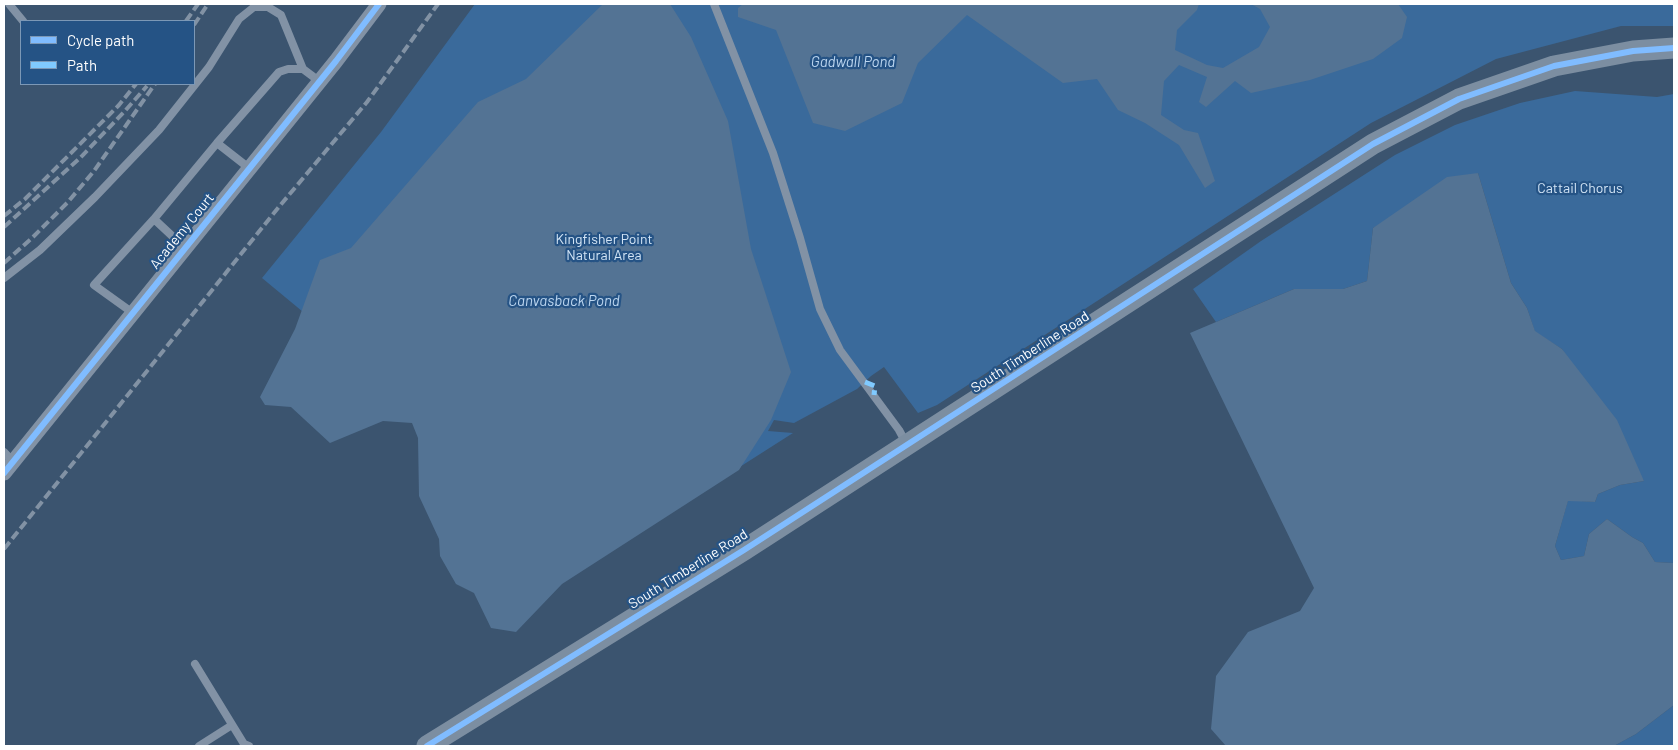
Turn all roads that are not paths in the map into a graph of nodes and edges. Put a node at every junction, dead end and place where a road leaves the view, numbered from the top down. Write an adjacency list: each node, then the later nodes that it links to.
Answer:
1 (9, 4): 4 (lane)
2 (379, 4): 7 (street, Academy Court)
3 (714, 4): 16 (lane)
4 (22, 20)
5 (1674, 48): 16 (main road, South Timberline Road)
6 (303, 69): 7 (lane); 8 (lane); 10 (lane)
7 (319, 82): 11 (street, Academy Court)
8 (195, 84)
9 (194, 85): 14 (lane)
10 (217, 142): 11 (lane); 12 (lane)
11 (250, 168): 13 (street, Academy Court)
12 (154, 219): 13 (lane); 15 (lane)
13 (185, 248): 15 (street, Academy Court)
14 (4, 278)
15 (133, 313): 17 (street, Academy Court)
16 (907, 446): 22 (main road, South Timberline Road)
17 (7, 463)
18 (195, 664): 19 (lane)
19 (232, 724): 20 (lane); 21 (lane)
20 (199, 746)
21 (249, 746)
22 (426, 746)

